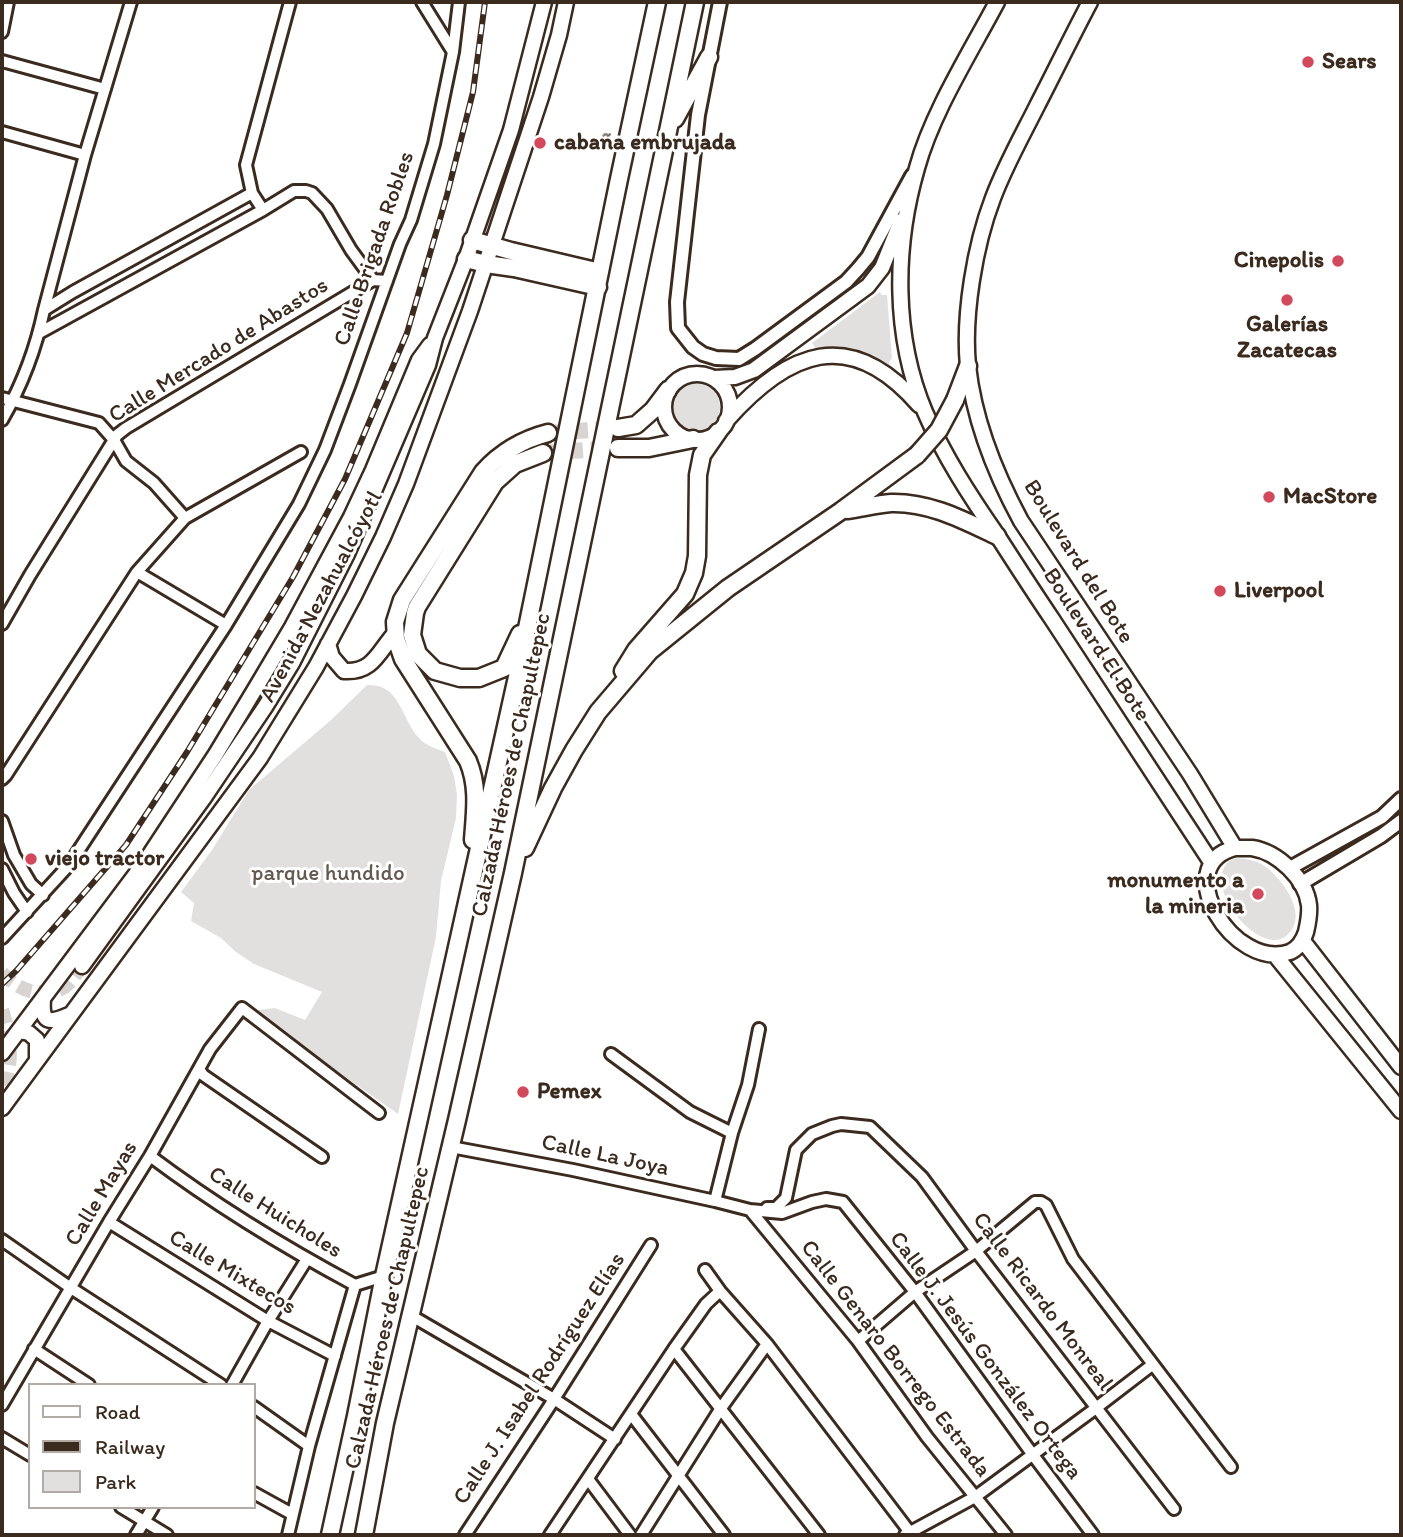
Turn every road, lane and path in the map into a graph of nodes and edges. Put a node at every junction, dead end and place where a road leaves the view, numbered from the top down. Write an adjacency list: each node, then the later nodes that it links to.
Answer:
1 (8, 2): 13 (street)
2 (131, 2): 17 (street)
3 (290, 2): 22 (street)
4 (422, 2): 14 (street)
5 (458, 2): 14 (street, Calle Brigada Robles)
6 (544, 2): 25 (main road, Avenida Nezahualcóyotl)
7 (566, 2): 26 (main road, Avenida Nezahualcóyotl)
8 (657, 2): 29 (main road, Calzada Héroes de Chapultepec)
9 (695, 2): 19 (main road, Calzada Héroes de Chapultepec)
10 (720, 2): 15 (street)
11 (997, 2): 21 (main road)
12 (1090, 2): 38 (main road, Boulevard del Bote)
13 (2, 32)
14 (453, 52): 31 (street, Calle Brigada Robles)
15 (709, 57): 19 (main road); 37 (street)
16 (2, 61): 17 (street)
17 (105, 89): 20 (street)
18 (2, 132): 20 (street)
19 (666, 137): 70 (main road, Calzada Héroes de Chapultepec)
20 (85, 155): 33 (street)
21 (917, 167): 23 (main road); 37 (street)
22 (252, 192): 24 (street); 33 (street)
23 (909, 201): 39 (main road); 42 (main road)
24 (263, 210): 30 (street); 35 (street)
25 (472, 240): 26 (main road); 27 (main road, Avenida Nezahualcóyotl)
26 (492, 246): 28 (main road, Avenida Nezahualcóyotl); 29 (main road)
27 (466, 259): 28 (main road); 32 (main road, Avenida Nezahualcóyotl)
28 (486, 264): 29 (main road); 34 (main road, Avenida Nezahualcóyotl)
29 (599, 279): 56 (main road, Calzada Héroes de Chapultepec)
30 (373, 280): 31 (street); 48 (street, Calle Mercado de Abastos)
31 (387, 281): 58 (street, Calle Brigada Robles)
32 (449, 304): 34 (main road); 36 (main road, Avenida Nezahualcóyotl)
33 (44, 310): 35 (street)
34 (470, 311): 60 (main road, Avenida Nezahualcóyotl)
35 (39, 333): 41 (street)
36 (435, 338): 78 (main road, Avenida Nezahualcóyotl); 79 (main road, Avenida Nezahualcóyotl)
37 (703, 354): 39 (street)
38 (968, 366): 52 (main road, bridge); 66 (main road, Boulevard del Bote)
39 (712, 377): 40 (main road); 44 (main road)
40 (668, 390): 45 (main road); 47 (main road)
41 (7, 400): 43 (street); 48 (street)
42 (927, 416): 44 (main road); 54 (main road, Boulevard El Bote)
43 (2, 420)
44 (722, 426): 47 (main road); 61 (main road)
45 (618, 428)
46 (548, 433): 59 (main road)
47 (693, 439): 49 (main road)
48 (114, 440): 53 (street); 57 (street, Calle Mercado de Abastos)
49 (618, 448)
50 (301, 452): 53 (street)
51 (543, 453): 56 (main road)
52 (841, 511): 54 (main road); 61 (main road)
53 (185, 518): 55 (street)
54 (997, 536): 67 (main road, Boulevard El Bote)
55 (137, 572): 58 (street); 62 (street)
56 (530, 613): 73 (main road, Calzada Héroes de Chapultepec)
57 (2, 624)
58 (226, 625): 72 (street, Calle Brigada Robles)
59 (396, 632): 60 (main road); 73 (main road)
60 (328, 645): 80 (main road, Avenida Nezahualcóyotl)
61 (598, 712): 70 (main road)
62 (2, 779)
63 (1401, 799): 69 (street)
64 (2, 821): 72 (street)
65 (1401, 821): 71 (street)
66 (1236, 848): 67 (main road); 69 (main road)
67 (1211, 862): 77 (main road)
68 (2, 869): 74 (street)
69 (1290, 869): 71 (main road)
70 (513, 873): 92 (main road, Calzada Héroes de Chapultepec)
71 (1300, 884): 76 (main road)
72 (43, 894): 74 (street, Calle Brigada Robles)
73 (469, 902): 104 (main road, Calzada Héroes de Chapultepec)
74 (27, 912): 75 (street, Calle Brigada Robles)
75 (2, 938)
76 (1303, 941): 77 (main road); 86 (main road)
77 (1275, 955): 89 (main road)
78 (82, 966)
79 (43, 1000): 80 (main road); 82 (main road, Avenida Nezahualcóyotl)
80 (71, 1014): 85 (main road, Avenida Nezahualcóyotl)
81 (759, 1028): 91 (street)
82 (19, 1031): 83 (main road, Avenida Nezahualcóyotl); 85 (main road)
83 (2, 1053)
84 (611, 1054): 91 (street)
85 (37, 1060): 88 (main road, Avenida Nezahualcóyotl)
86 (1401, 1067)
87 (199, 1069): 90 (street, Calle Mayas); 93 (street, Calle Mayas); 94 (street)
88 (2, 1108)
89 (1401, 1111)
90 (379, 1113)
91 (732, 1133): 95 (street)
92 (451, 1147): 95 (street, Calle La Joya); 109 (main road, Calzada Héroes de Chapultepec)
93 (150, 1156): 98 (street, Calle Mayas); 102 (street, Calle Huicholes)
94 (322, 1157)
95 (715, 1200): 97 (street, Calle La Joya)
96 (843, 1202): 97 (street, Calle La Joya); 108 (street, Calle J. Jesús González Ortega)
97 (750, 1210): 101 (street, Calle Ricardo Monreal); 111 (street, Calle Genaro Borrego Estrada)
98 (109, 1222): 106 (street, Calle Mayas); 110 (street, Calle Mixtecos)
99 (2, 1240): 106 (street)
100 (651, 1245): 120 (street, Calle J. Isabel Rodríguez Elías)
101 (976, 1251): 108 (street); 116 (street); 124 (street, Calle Ricardo Monreal)
102 (307, 1259): 105 (street, Calle Huicholes); 110 (street)
103 (705, 1270): 107 (street)
104 (384, 1276): 105 (street, Calle Huicholes); 145 (main road, Calzada Héroes de Chapultepec)
105 (355, 1285): 115 (street)
106 (71, 1288): 113 (street, Calle Mayas); 118 (street)
107 (720, 1291): 112 (street); 114 (street)
108 (915, 1292): 111 (street); 130 (street, Calle J. Jesús González Ortega)
109 (410, 1315): 120 (street); 146 (main road, Calzada Héroes de Chapultepec)
110 (268, 1321): 115 (street, Calle Mixtecos); 119 (street)
111 (858, 1341): 135 (street, Calle Genaro Borrego Estrada)
112 (767, 1344): 123 (street); 141 (street)
113 (34, 1349): 117 (street); 121 (street, Calle Mayas)
114 (674, 1349): 123 (street); 125 (street)
115 (335, 1356): 128 (street)
116 (1152, 1364): 124 (street); 131 (street)
117 (86, 1383)
118 (218, 1383)
119 (233, 1383)
120 (554, 1399): 127 (street); 147 (street, Calle J. Isabel Rodríguez Elías)
121 (2, 1405)
122 (256, 1408): 128 (street)
123 (720, 1408): 132 (street); 152 (street)
124 (1096, 1408): 130 (street); 138 (street, Calle Ricardo Monreal)
125 (631, 1414): 127 (street); 132 (street)
126 (2, 1438): 129 (street)
127 (615, 1439): 133 (street)
128 (309, 1446): 139 (street)
129 (28, 1454)
130 (1033, 1455): 135 (street); 154 (street, Calle J. Jesús González Ortega)
131 (1231, 1467)
132 (679, 1476): 150 (street); 151 (street)
133 (588, 1479): 148 (street); 149 (street)
134 (256, 1494): 139 (street)
135 (975, 1497): 141 (street); 153 (street, Calle Genaro Borrego Estrada)
136 (124, 1509): 140 (street)
137 (152, 1509): 140 (street)
138 (1174, 1509)
139 (292, 1514): 144 (street)
140 (144, 1521): 142 (street); 143 (street)
141 (909, 1534)
142 (136, 1535)
143 (167, 1535)
144 (288, 1535)
145 (330, 1535)
146 (364, 1535)
147 (464, 1535)
148 (550, 1535)
149 (630, 1535)
150 (641, 1535)
151 (724, 1535)
152 (819, 1535)
153 (1006, 1535)
154 (1093, 1535)

